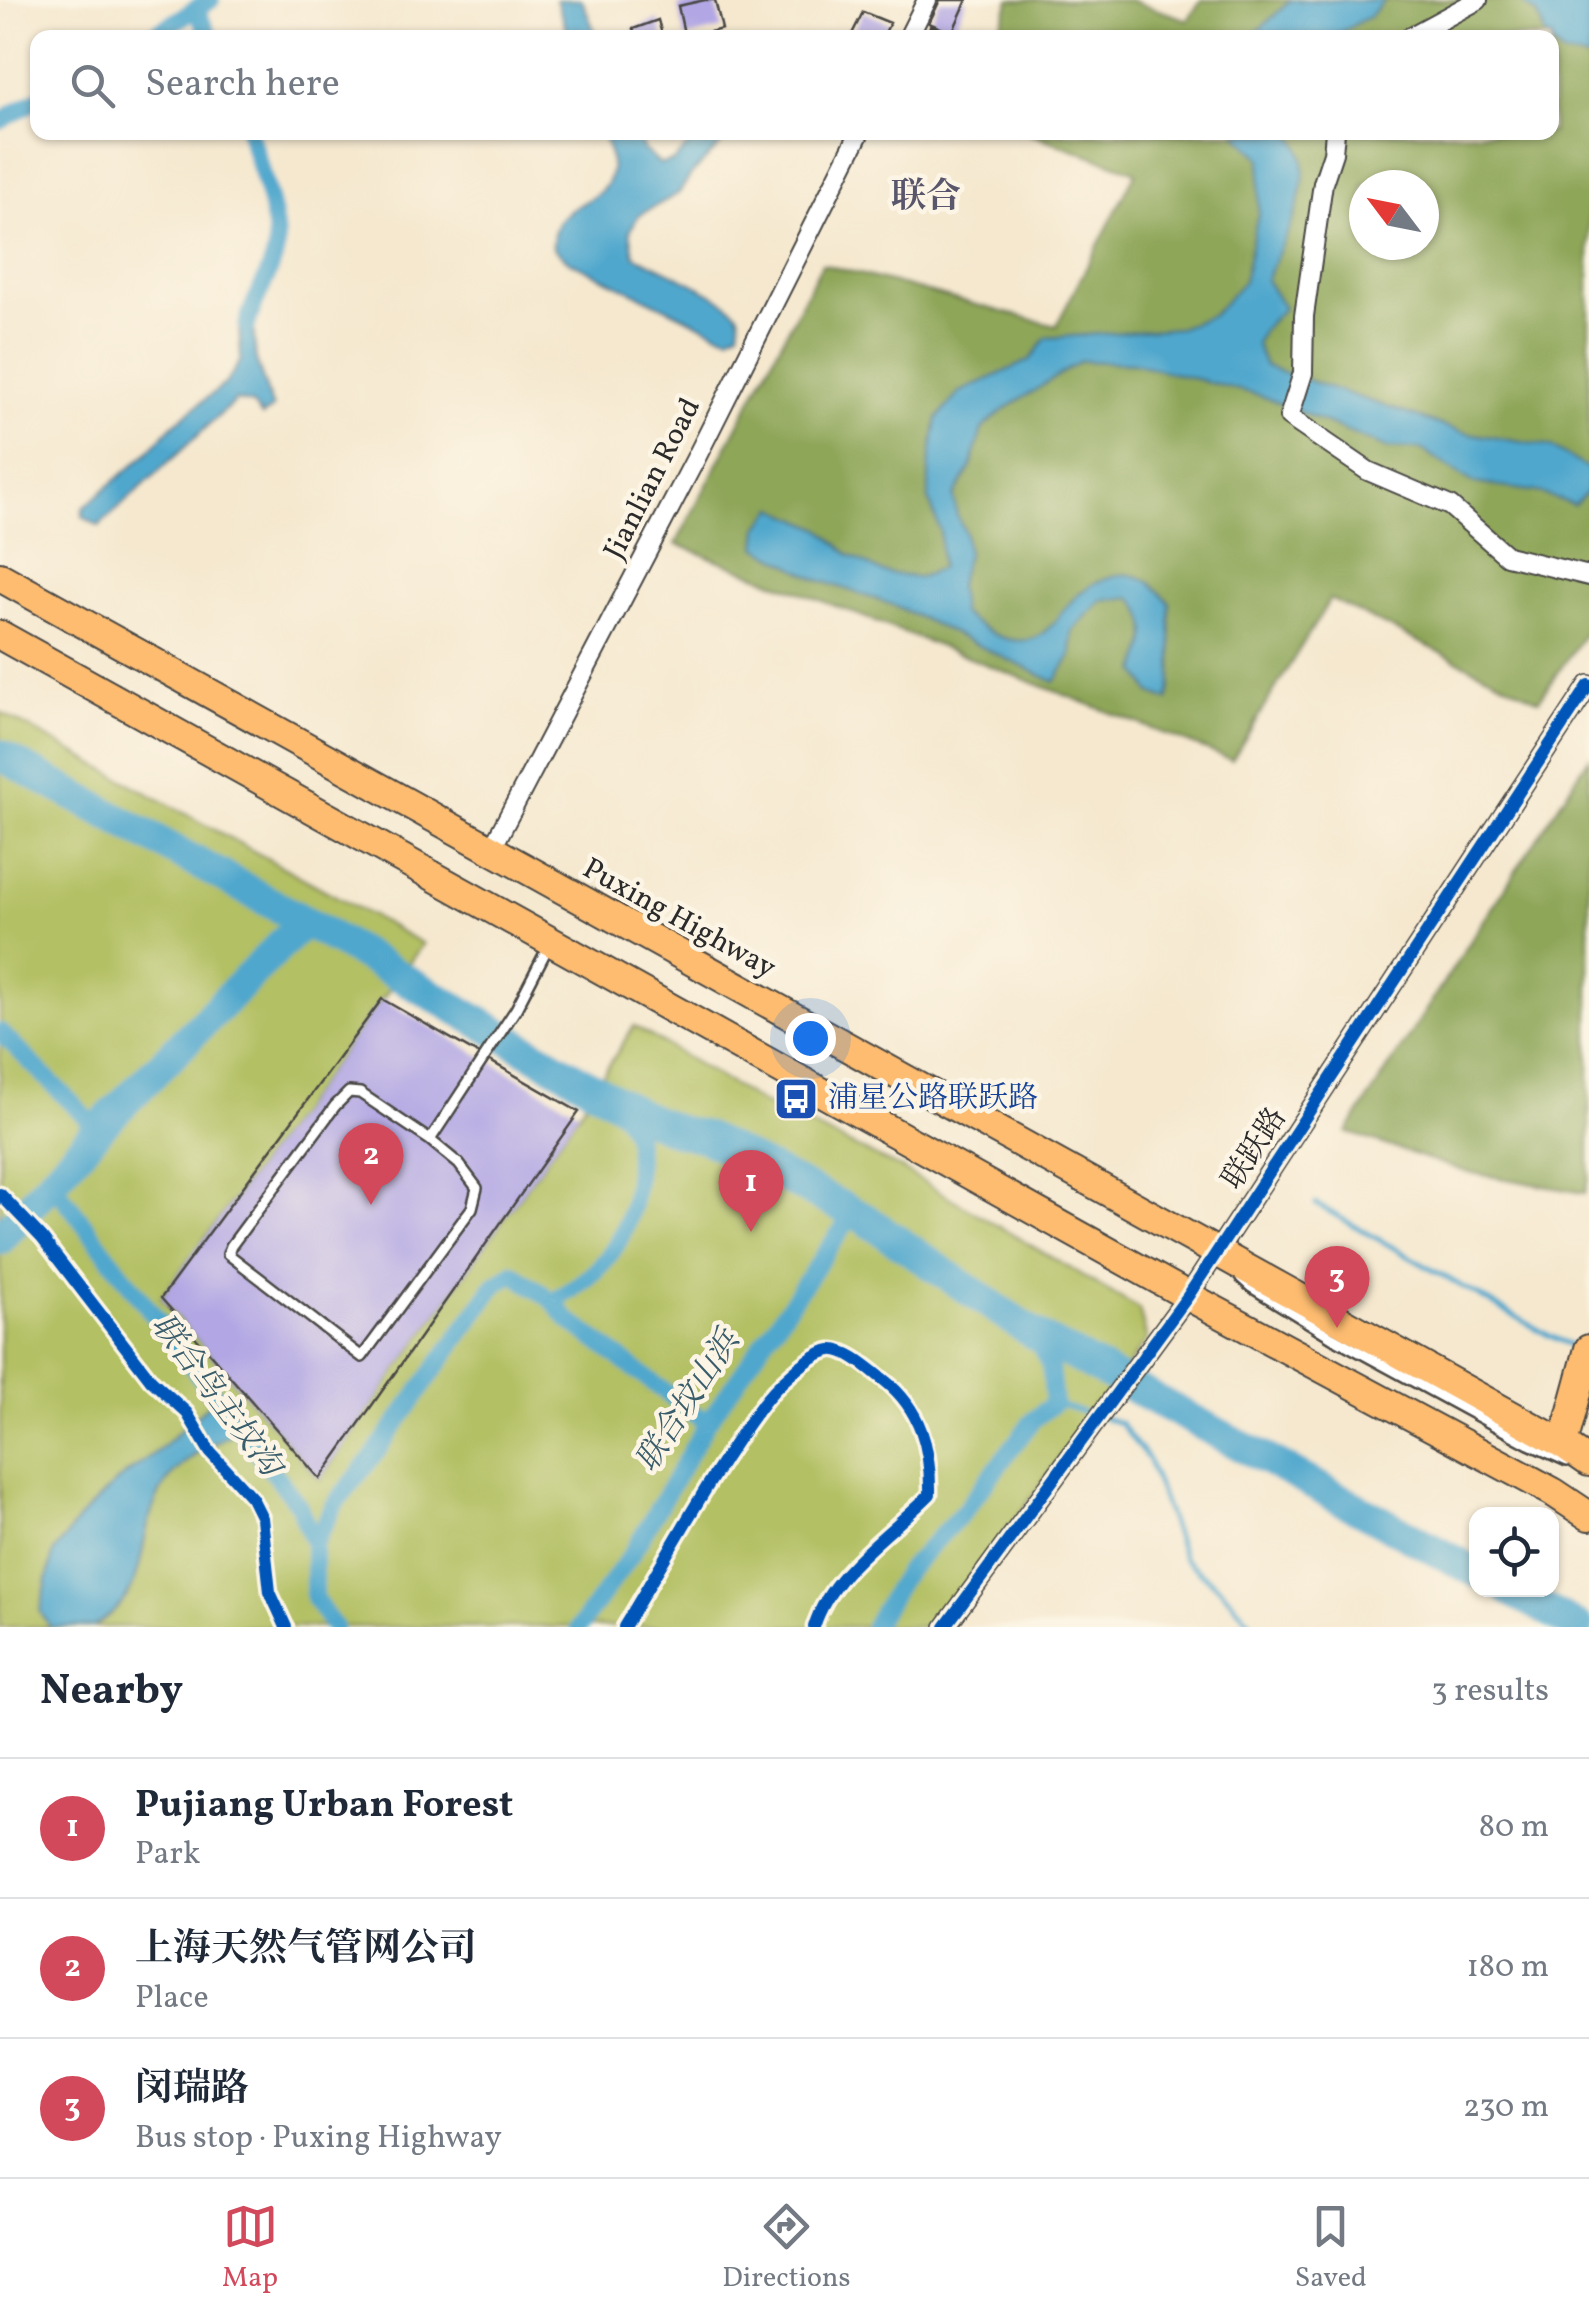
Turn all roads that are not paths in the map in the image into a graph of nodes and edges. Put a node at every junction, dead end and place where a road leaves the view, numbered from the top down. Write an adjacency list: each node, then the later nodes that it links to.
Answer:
1 (1478, 0): 4 (street)
2 (922, 1): 3 (street)
3 (911, 30)
4 (1423, 30)
5 (856, 140): 11 (street, Jianlian Road)
6 (1334, 140): 7 (street)
7 (1589, 576)
8 (0, 577): 11 (main road, Puxing Highway)
9 (0, 635): 12 (main road)
10 (1589, 685): 14 (street, 联跃路)
11 (491, 850): 14 (main road, Puxing Highway)
12 (552, 942): 13 (lane); 15 (main road)
13 (430, 1140): 13 (lane)
14 (1217, 1252): 15 (street, 联跃路); 17 (main road, Puxing Highway); 18 (lane)
15 (1188, 1296): 19 (main road); 22 (street, 联跃路)
16 (1589, 1348): 17 (main road)
17 (1564, 1444): 18 (main road, Puxing Highway)
18 (1589, 1464)
19 (1553, 1492): 20 (lane); 21 (main road)
20 (1589, 1501)
21 (1589, 1516)
22 (945, 1627)

